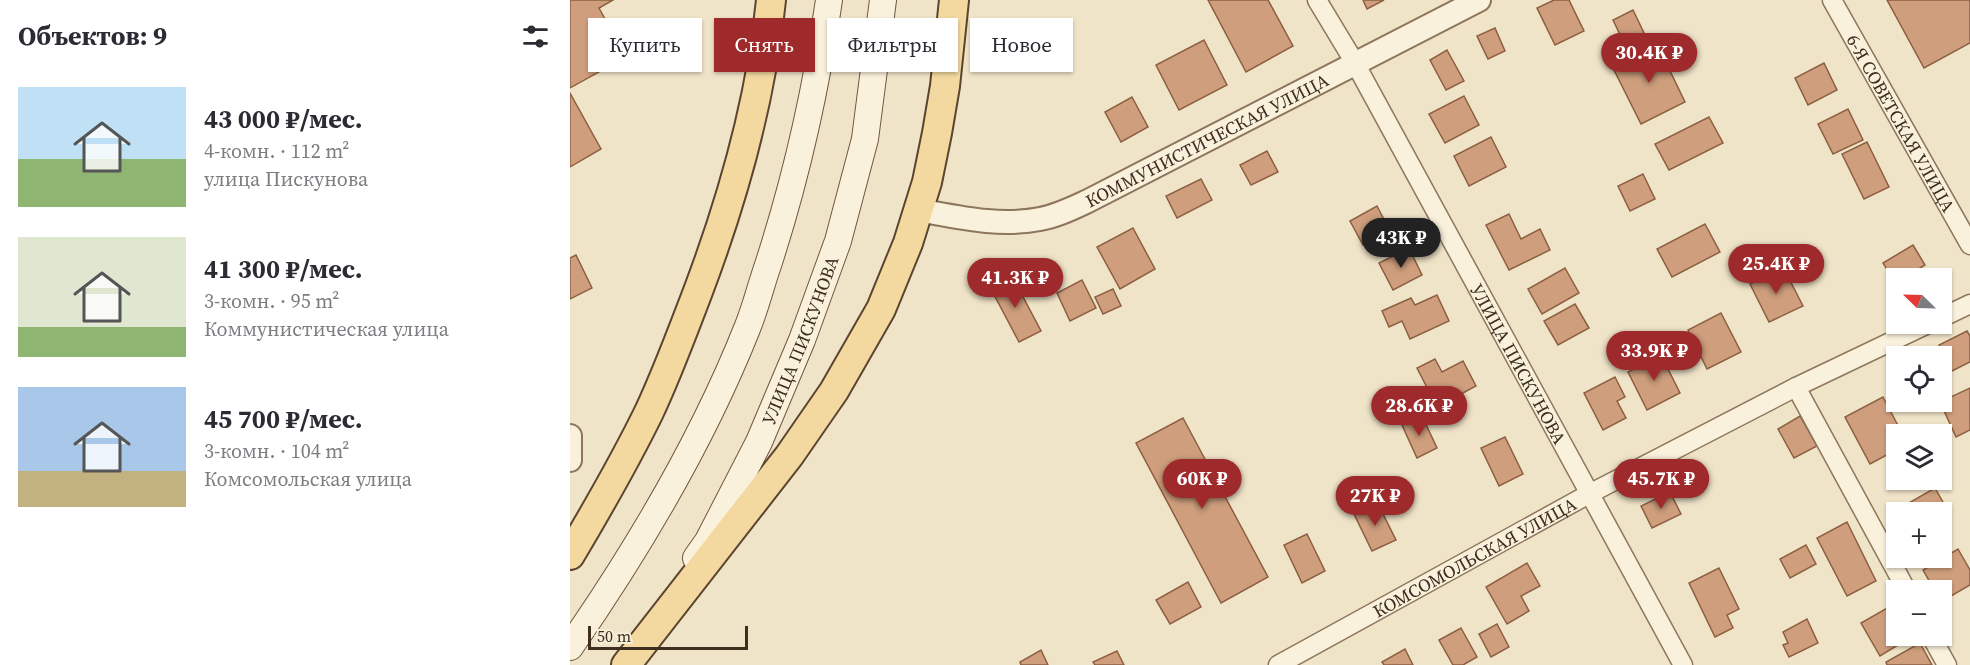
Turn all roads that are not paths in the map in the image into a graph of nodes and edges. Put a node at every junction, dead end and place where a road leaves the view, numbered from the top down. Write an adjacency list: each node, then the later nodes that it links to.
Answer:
1 (771, 0): 18 (main road)
2 (829, 0): 21 (main road)
3 (884, 0): 22 (main road, УЛИЦА ПИСКУНОВА)
4 (954, 0): 9 (main road)
5 (1317, 0): 8 (street, УЛИЦА ПИСКУНОВА)
6 (1479, 0): 8 (street, КОММУНИСТИЧЕСКАЯ УЛИЦА)
7 (1832, 0): 10 (street, 6-Я СОВЕТСКАЯ УЛИЦА)
8 (1355, 63): 9 (street, КОММУНИСТИЧЕСКАЯ УЛИЦА); 17 (street, УЛИЦА ПИСКУНОВА)
9 (918, 210): 22 (main road)
10 (1970, 245)
11 (1970, 304): 12 (street)
12 (1952, 313)
13 (1907, 334): 14 (street, КОМСОМОЛЬСКАЯ УЛИЦА)
14 (1796, 387): 17 (street, КОМСОМОЛЬСКАЯ УЛИЦА); 19 (street)
15 (570, 435): 16 (street)
16 (570, 460)
17 (1588, 494): 23 (street, КОМСОМОЛЬСКАЯ УЛИЦА); 24 (street, УЛИЦА ПИСКУНОВА)
18 (570, 555)
19 (1901, 580)
20 (1937, 646): 25 (street)
21 (570, 647)
22 (630, 658)
23 (1278, 665)
24 (1683, 665)
25 (1947, 665)

